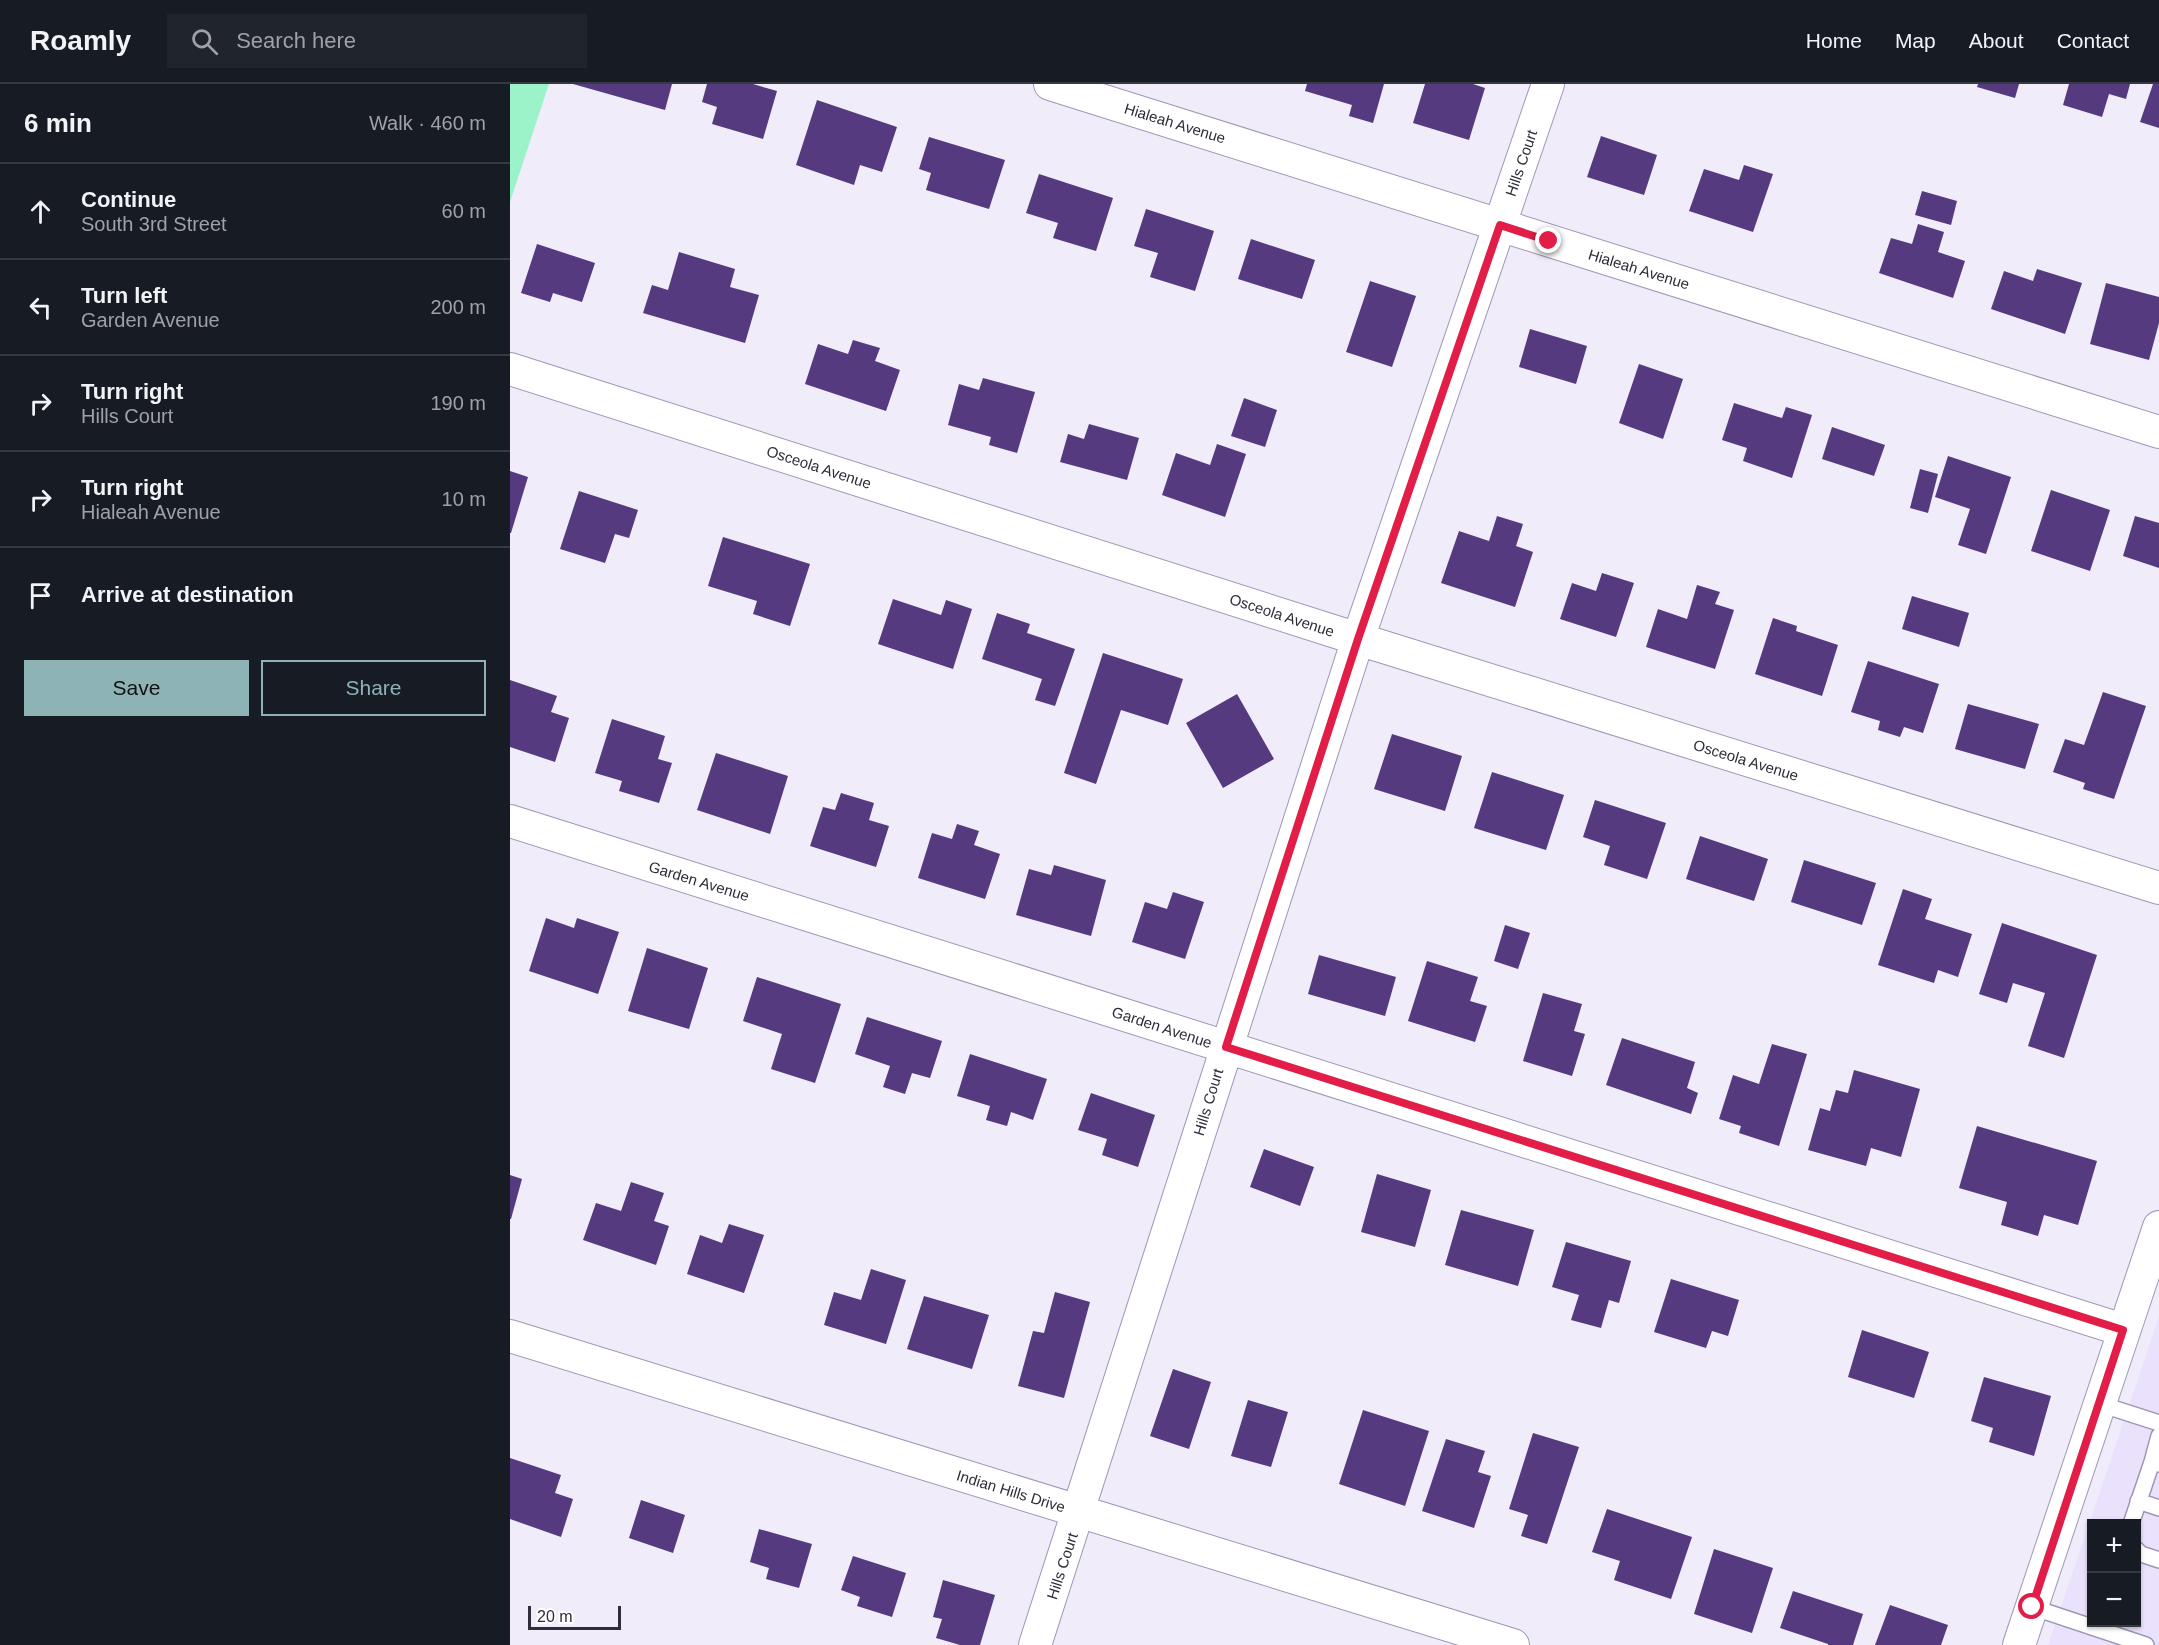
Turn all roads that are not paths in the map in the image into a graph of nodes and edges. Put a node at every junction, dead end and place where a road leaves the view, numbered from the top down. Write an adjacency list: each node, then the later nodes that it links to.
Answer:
1 (1050, 84): 3 (street, Hialeah Avenue)
2 (1548, 84): 3 (street, Hills Court)
3 (1500, 225): 5 (street, Hialeah Avenue); 6 (street, Hills Court)
4 (510, 369): 6 (street, Osceola Avenue)
5 (2159, 432)
6 (1358, 639): 8 (street, Osceola Avenue); 9 (street, Hills Court)
7 (510, 821): 9 (street, Garden Avenue)
8 (2159, 888)
9 (1226, 1047): 11 (street, Garden Avenue); 19 (street, Hills Court)
10 (2159, 1227): 11 (street)
11 (2123, 1330): 13 (street)
12 (510, 1336): 19 (street, Indian Hills Drive)
13 (2100, 1404): 14 (lane); 23 (street)
14 (2159, 1423)
15 (2159, 1436): 16 (lane)
16 (2155, 1463): 17 (lane)
17 (2138, 1501): 18 (lane); 20 (lane)
18 (2159, 1508)
19 (1079, 1512): 24 (street, Hills Court); 25 (street, Indian Hills Drive)
20 (2133, 1519)
21 (2141, 1554): 22 (lane)
22 (2159, 1560)
23 (2032, 1607): 26 (street); 27 (lane)
24 (1035, 1645)
25 (1513, 1645)
26 (2019, 1645)
27 (2146, 1645)

